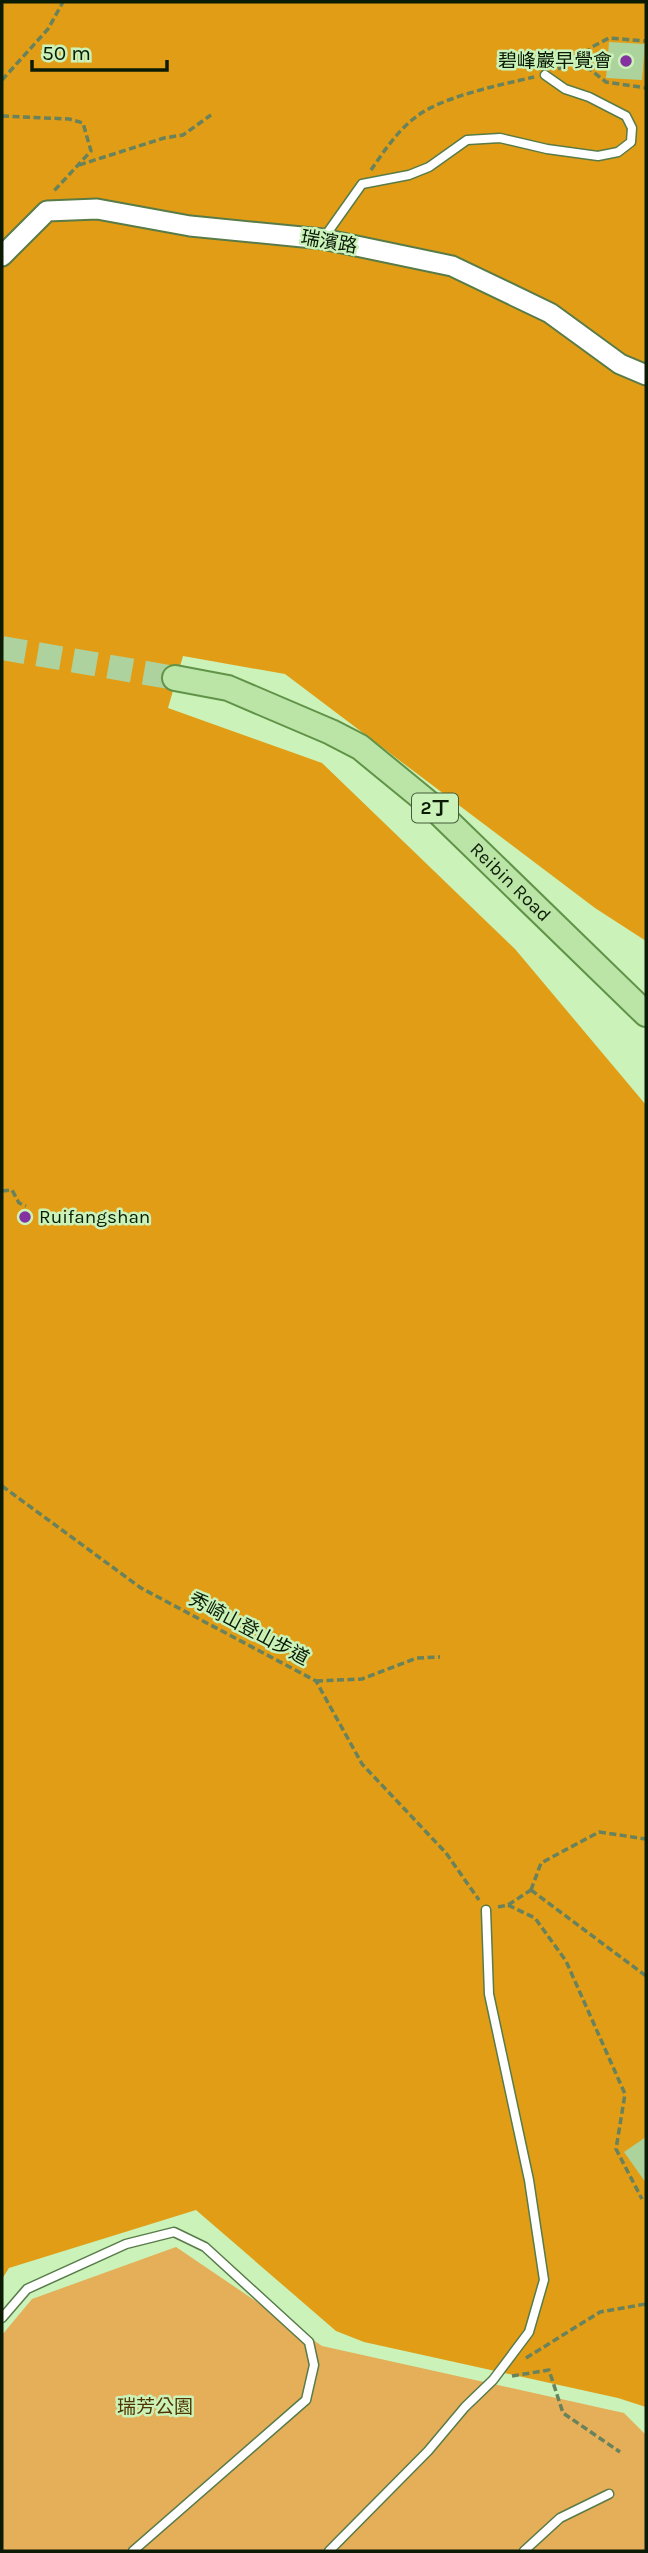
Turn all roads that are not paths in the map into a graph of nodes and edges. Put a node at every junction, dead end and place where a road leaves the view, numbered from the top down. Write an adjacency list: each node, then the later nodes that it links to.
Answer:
1 (545, 75): 2 (lane)
2 (323, 239): 3 (street, 瑞濱路); 4 (street, 瑞濱路)
3 (2, 256)
4 (646, 375)
5 (175, 678): 6 (main road, Reibin Road / 2丁)
6 (646, 1014)
7 (486, 1910): 11 (lane)
8 (2, 2318): 10 (lane)
9 (609, 2494): 12 (lane)
10 (133, 2551)
11 (329, 2551)
12 (524, 2551)

